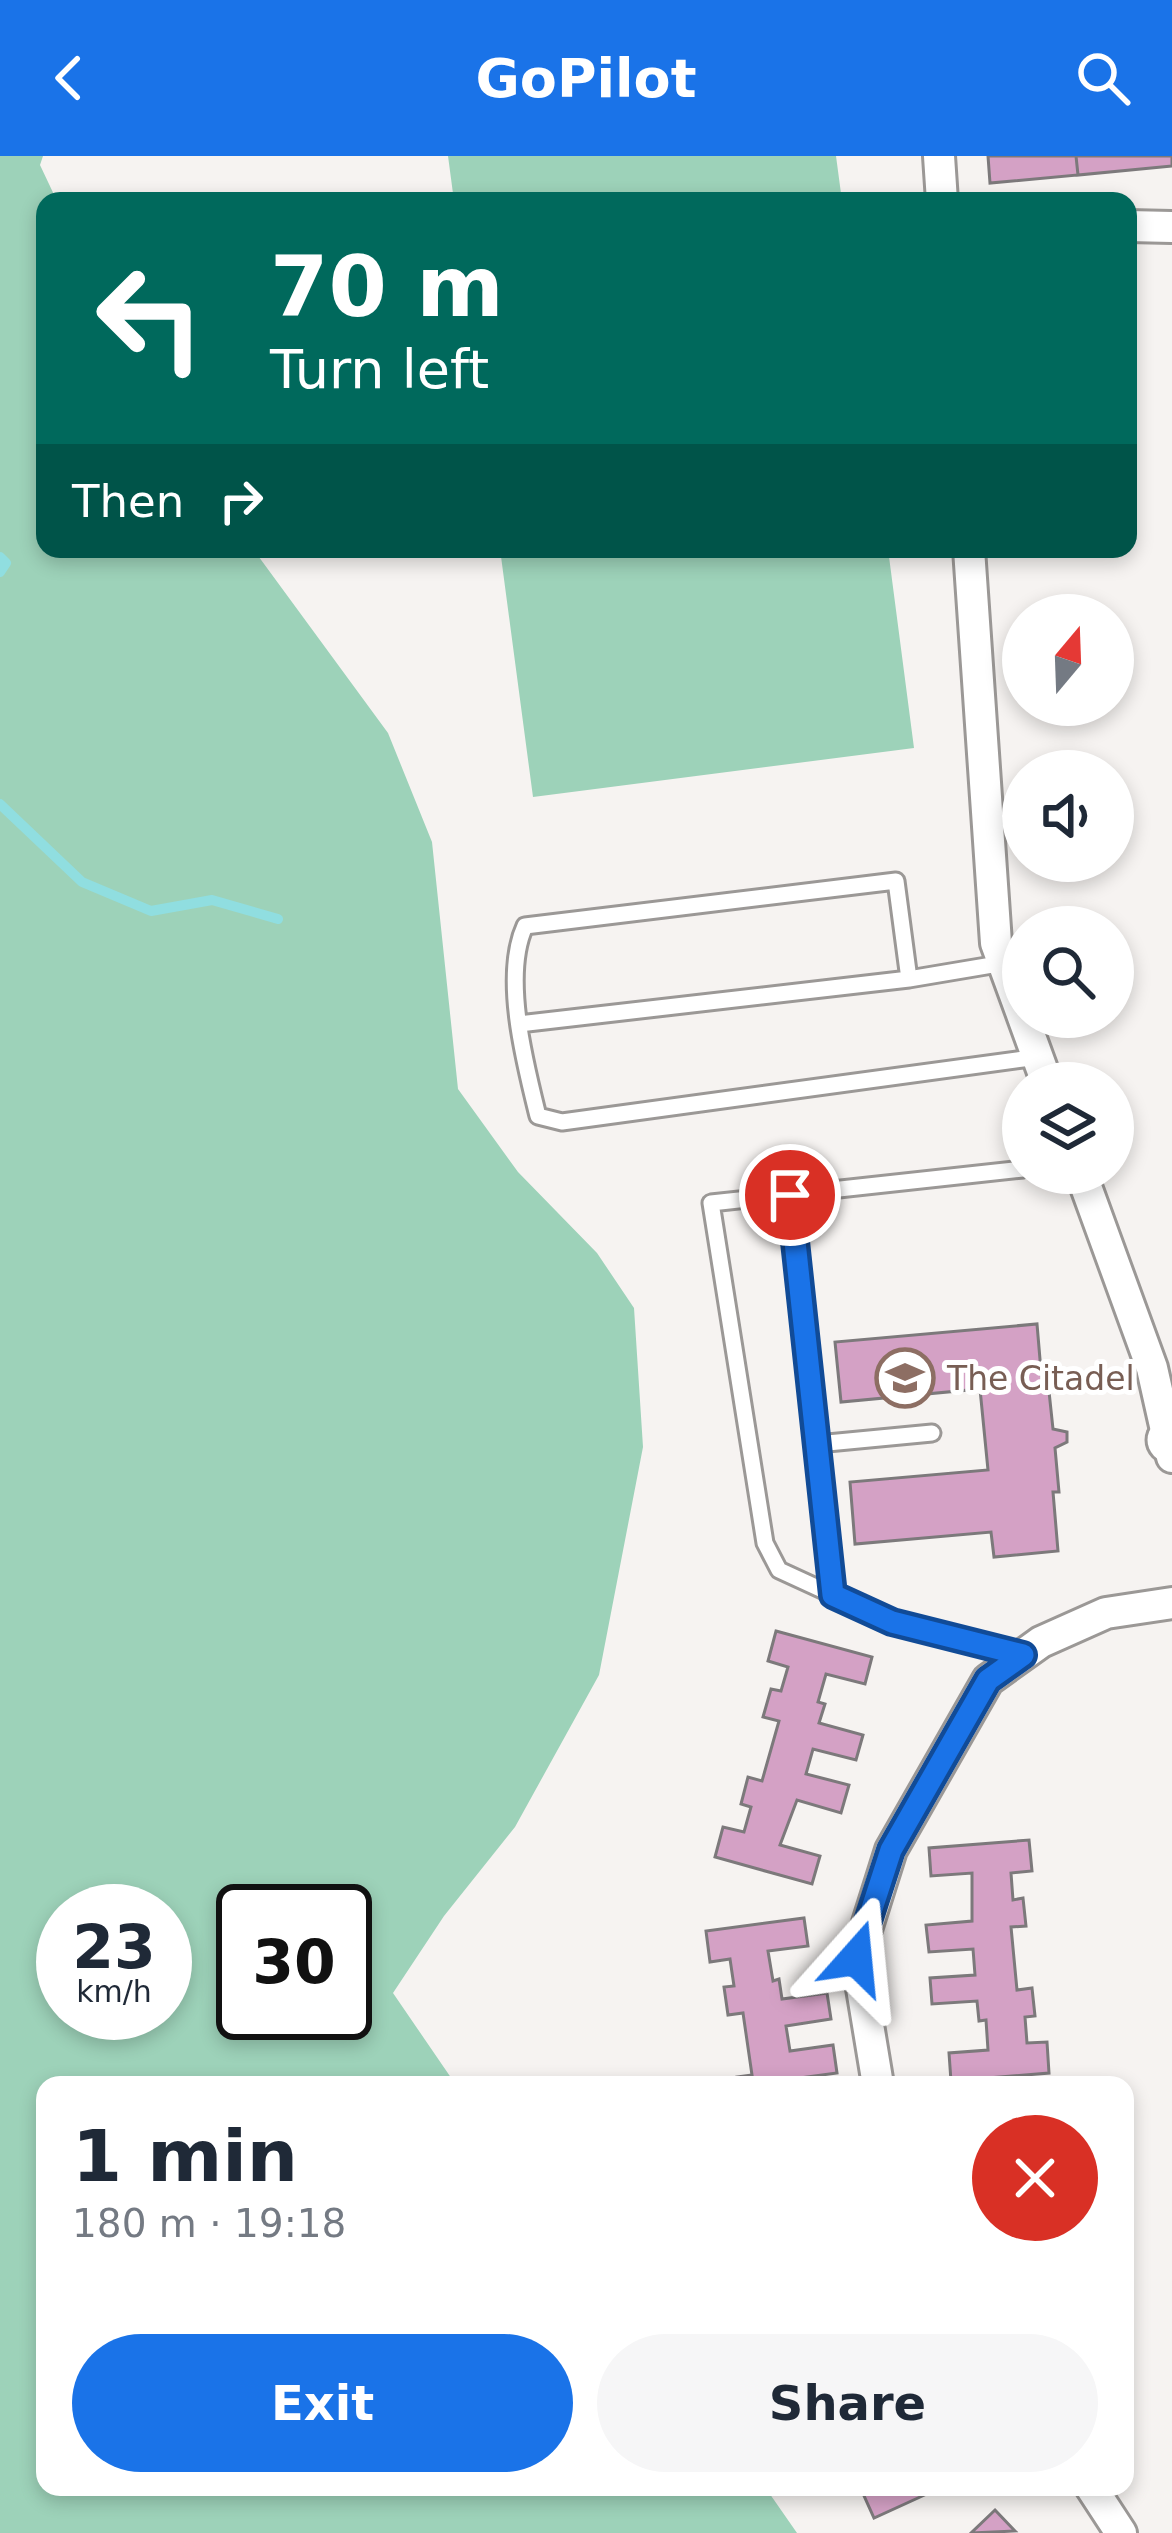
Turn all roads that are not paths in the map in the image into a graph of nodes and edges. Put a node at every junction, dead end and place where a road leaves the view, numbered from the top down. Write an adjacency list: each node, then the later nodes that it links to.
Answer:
1 (938, 156): 2 (street)
2 (941, 192)
3 (1137, 226): 4 (street)
4 (1172, 226)
5 (969, 558): 6 (street)
6 (1002, 958)
7 (1002, 963): 8 (lane)
8 (909, 980): 9 (lane); 9 (lane)
9 (519, 1024): 10 (lane)
10 (1002, 1074)
11 (1002, 1171): 13 (lane)
12 (1089, 1194): 16 (street)
13 (790, 1195): 15 (lane); 17 (lane)
14 (932, 1433): 15 (lane)
15 (817, 1444): 17 (lane)
16 (1171, 1446)
17 (833, 1595): 19 (lane)
18 (1172, 1603): 19 (street)
19 (1023, 1655): 20 (street)
20 (876, 2076)
21 (1097, 2496): 22 (street)
22 (1121, 2533)

